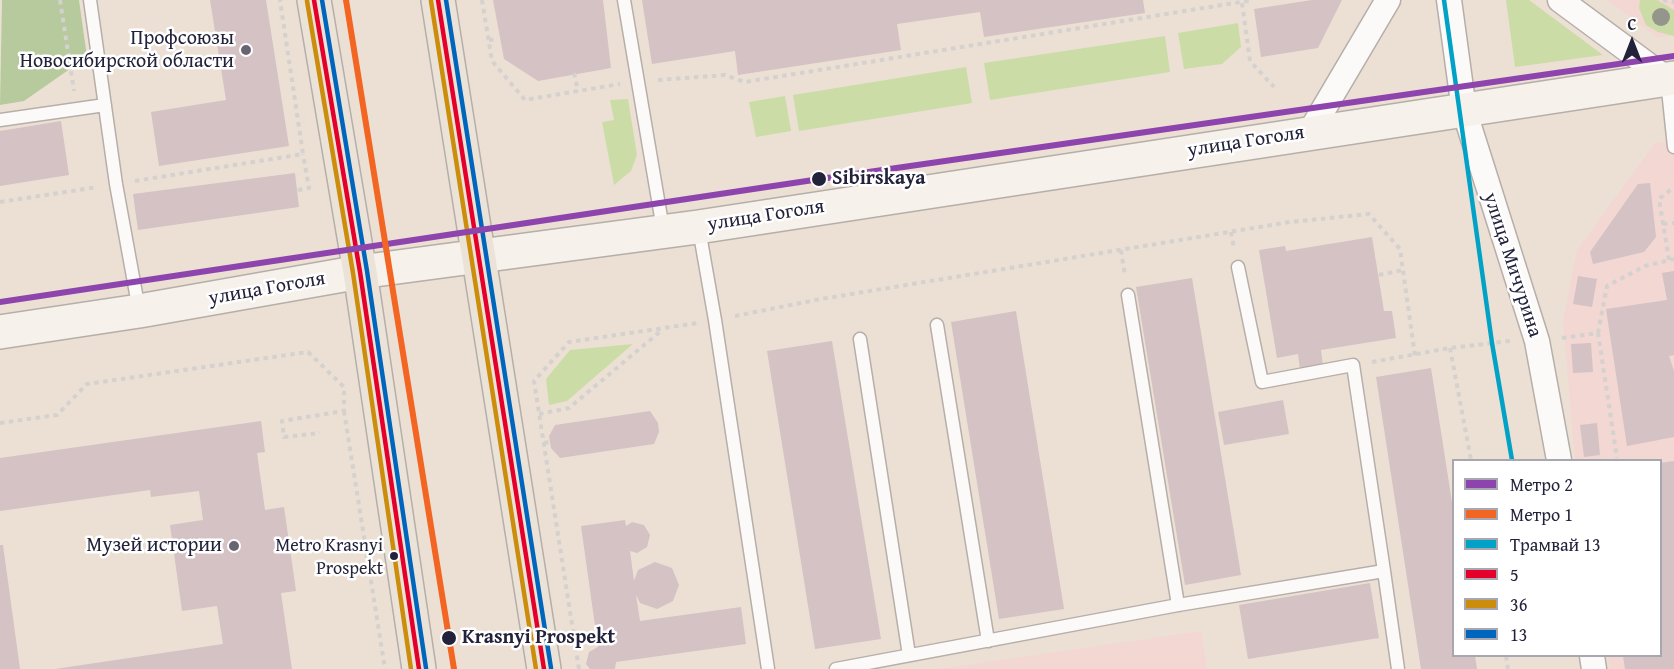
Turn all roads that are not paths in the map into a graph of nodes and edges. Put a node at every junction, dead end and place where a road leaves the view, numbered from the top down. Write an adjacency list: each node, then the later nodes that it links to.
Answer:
1 (90, 0): 9 (lane)
2 (314, 0): 18 (main road)
3 (438, 0): 16 (main road)
4 (624, 0): 15 (lane)
5 (1388, 0): 12 (street)
6 (1449, 0): 10 (street, улица Мичурина)
7 (1560, 0): 8 (street)
8 (1671, 79): 10 (main road, улица Гоголя); 13 (lane)
9 (105, 105): 11 (lane); 20 (lane)
10 (1464, 110): 12 (main road, улица Гоголя); 24 (street, улица Мичурина)
11 (0, 120)
12 (1310, 132): 14 (main road, улица Гоголя)
13 (1674, 147)
14 (698, 227): 15 (main road, улица Гоголя); 31 (lane)
15 (664, 231): 16 (main road, улица Гоголя)
16 (477, 255): 18 (main road, улица Гоголя); 30 (main road)
17 (1238, 267): 25 (lane)
18 (360, 272): 20 (main road, улица Гоголя); 29 (main road)
19 (1128, 295): 26 (lane)
20 (139, 311): 22 (main road, улица Гоголя)
21 (937, 325): 27 (lane)
22 (0, 332)
23 (860, 339): 28 (lane)
24 (1559, 459)
25 (1384, 571): 26 (lane); 33 (lane)
26 (1178, 605): 27 (lane)
27 (988, 641): 28 (lane)
28 (909, 655): 32 (lane)
29 (419, 669)
30 (544, 669)
31 (768, 669)
32 (836, 669)
33 (1398, 669)

